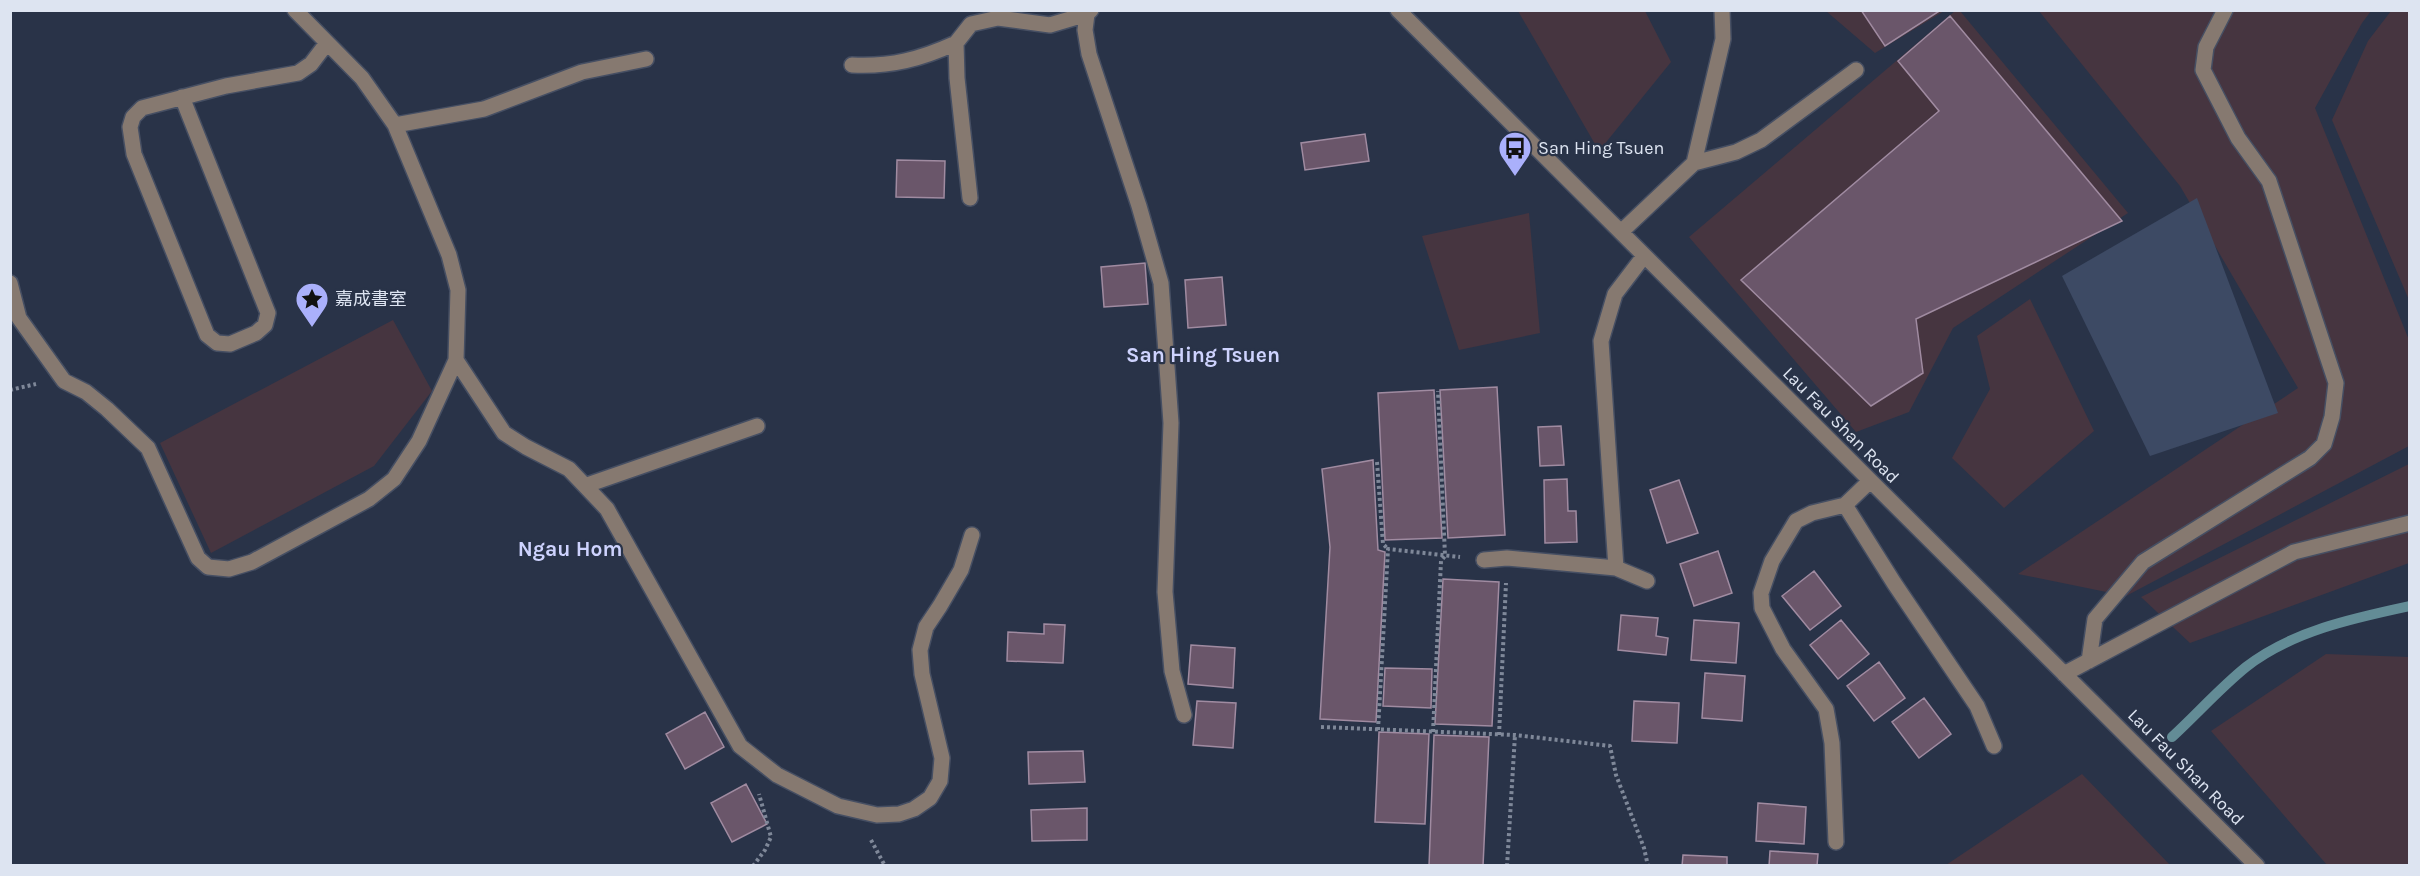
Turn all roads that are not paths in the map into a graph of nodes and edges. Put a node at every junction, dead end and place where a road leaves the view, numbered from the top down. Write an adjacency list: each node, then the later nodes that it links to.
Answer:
1 (296, 10): 6 (street)
2 (1398, 10): 15 (street, Lau Fau Shan Road)
3 (1722, 10): 13 (street)
4 (2225, 10): 28 (street)
5 (1089, 12): 7 (street); 30 (street)
6 (327, 42): 11 (street); 12 (street)
7 (956, 43): 9 (street); 14 (street)
8 (646, 59): 12 (street)
9 (852, 65)
10 (1856, 70): 13 (street)
11 (182, 98): 11 (street)
12 (395, 125): 18 (street)
13 (1694, 164): 15 (street)
14 (970, 198)
15 (1621, 232): 16 (street, Lau Fau Shan Road)
16 (1644, 256): 20 (street, Lau Fau Shan Road); 26 (street)
17 (10, 283): 18 (street)
18 (456, 360): 21 (street)
19 (757, 426): 21 (street)
20 (1870, 481): 22 (street); 29 (street, Lau Fau Shan Road)
21 (587, 485): 24 (street)
22 (1845, 505): 31 (street); 32 (street)
23 (2409, 524): 28 (street)
24 (972, 534)
25 (1484, 560): 26 (street)
26 (1616, 568): 27 (street)
27 (1647, 580)
28 (2090, 660): 29 (street)
29 (2064, 674): 33 (street, Lau Fau Shan Road)
30 (1184, 715)
31 (1994, 746)
32 (1836, 842)
33 (2257, 866)

